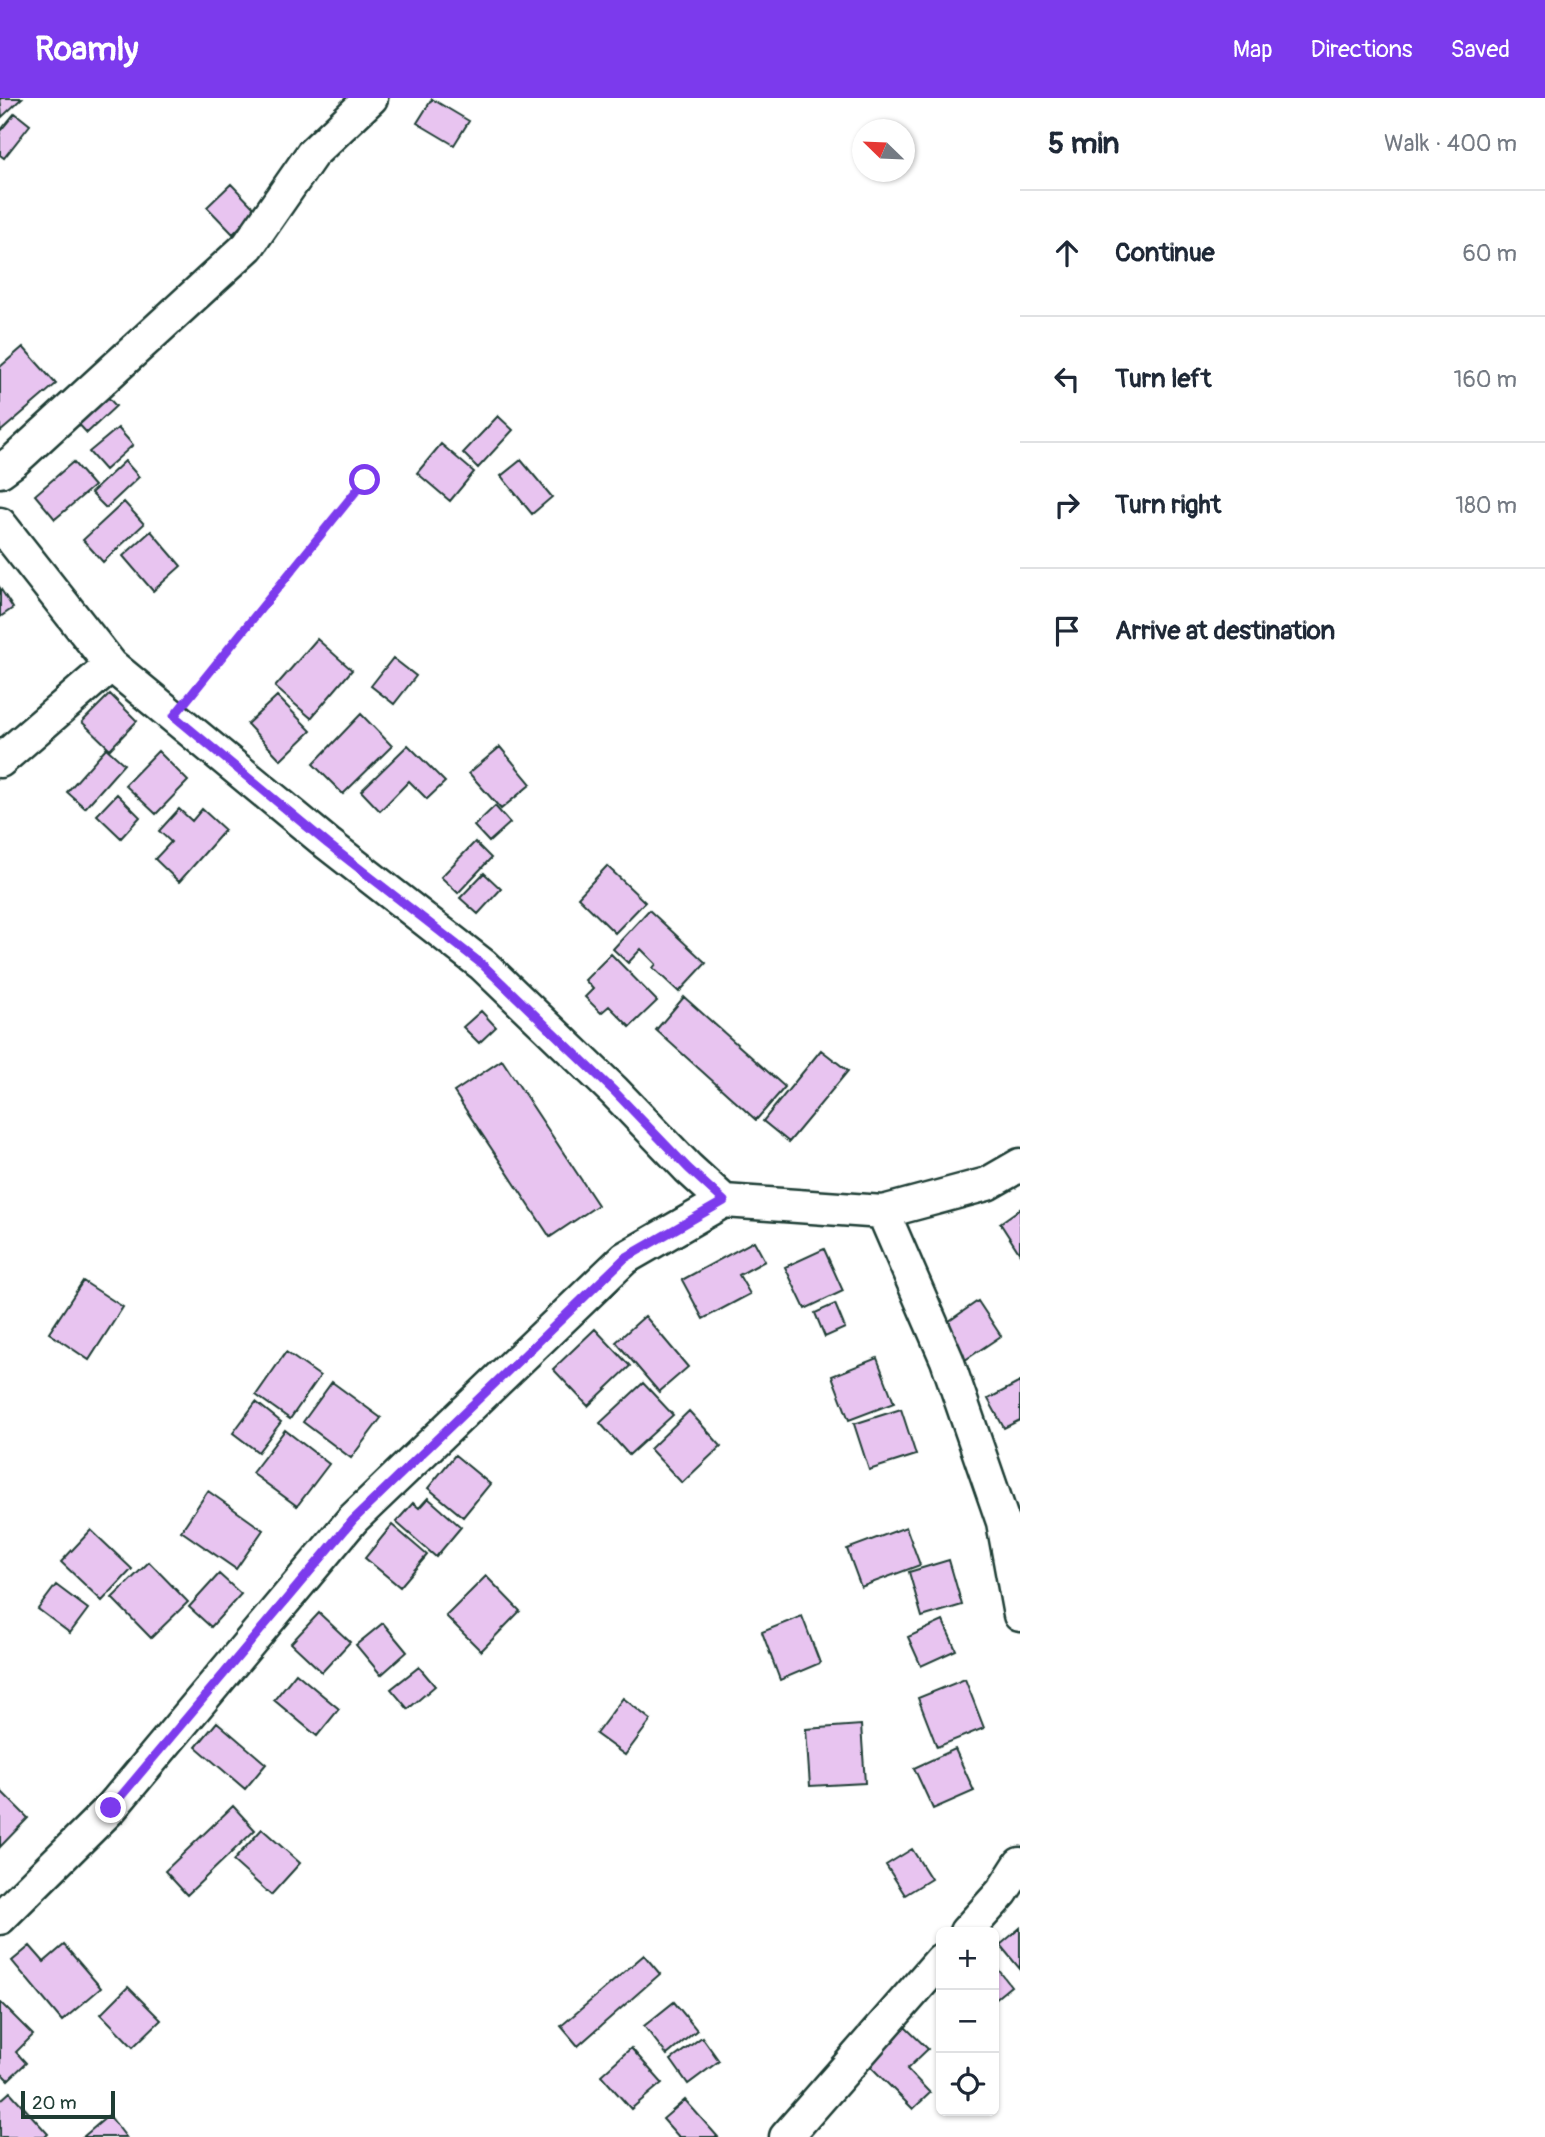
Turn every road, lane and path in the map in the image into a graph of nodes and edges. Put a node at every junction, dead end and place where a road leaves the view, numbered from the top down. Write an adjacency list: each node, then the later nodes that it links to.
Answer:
1 (371, 98): 2 (street)
2 (0, 471)
3 (365, 480): 6 (path)
4 (0, 524): 5 (street)
5 (111, 665): 6 (street); 7 (street)
6 (174, 716): 9 (street)
7 (0, 761)
8 (1020, 1165): 10 (street)
9 (724, 1201): 10 (street); 13 (street)
10 (883, 1212): 11 (street)
11 (1020, 1615)
12 (1020, 1864): 14 (street)
13 (0, 1918)
14 (970, 1927)
15 (936, 1966): 16 (street)
16 (786, 2137)

